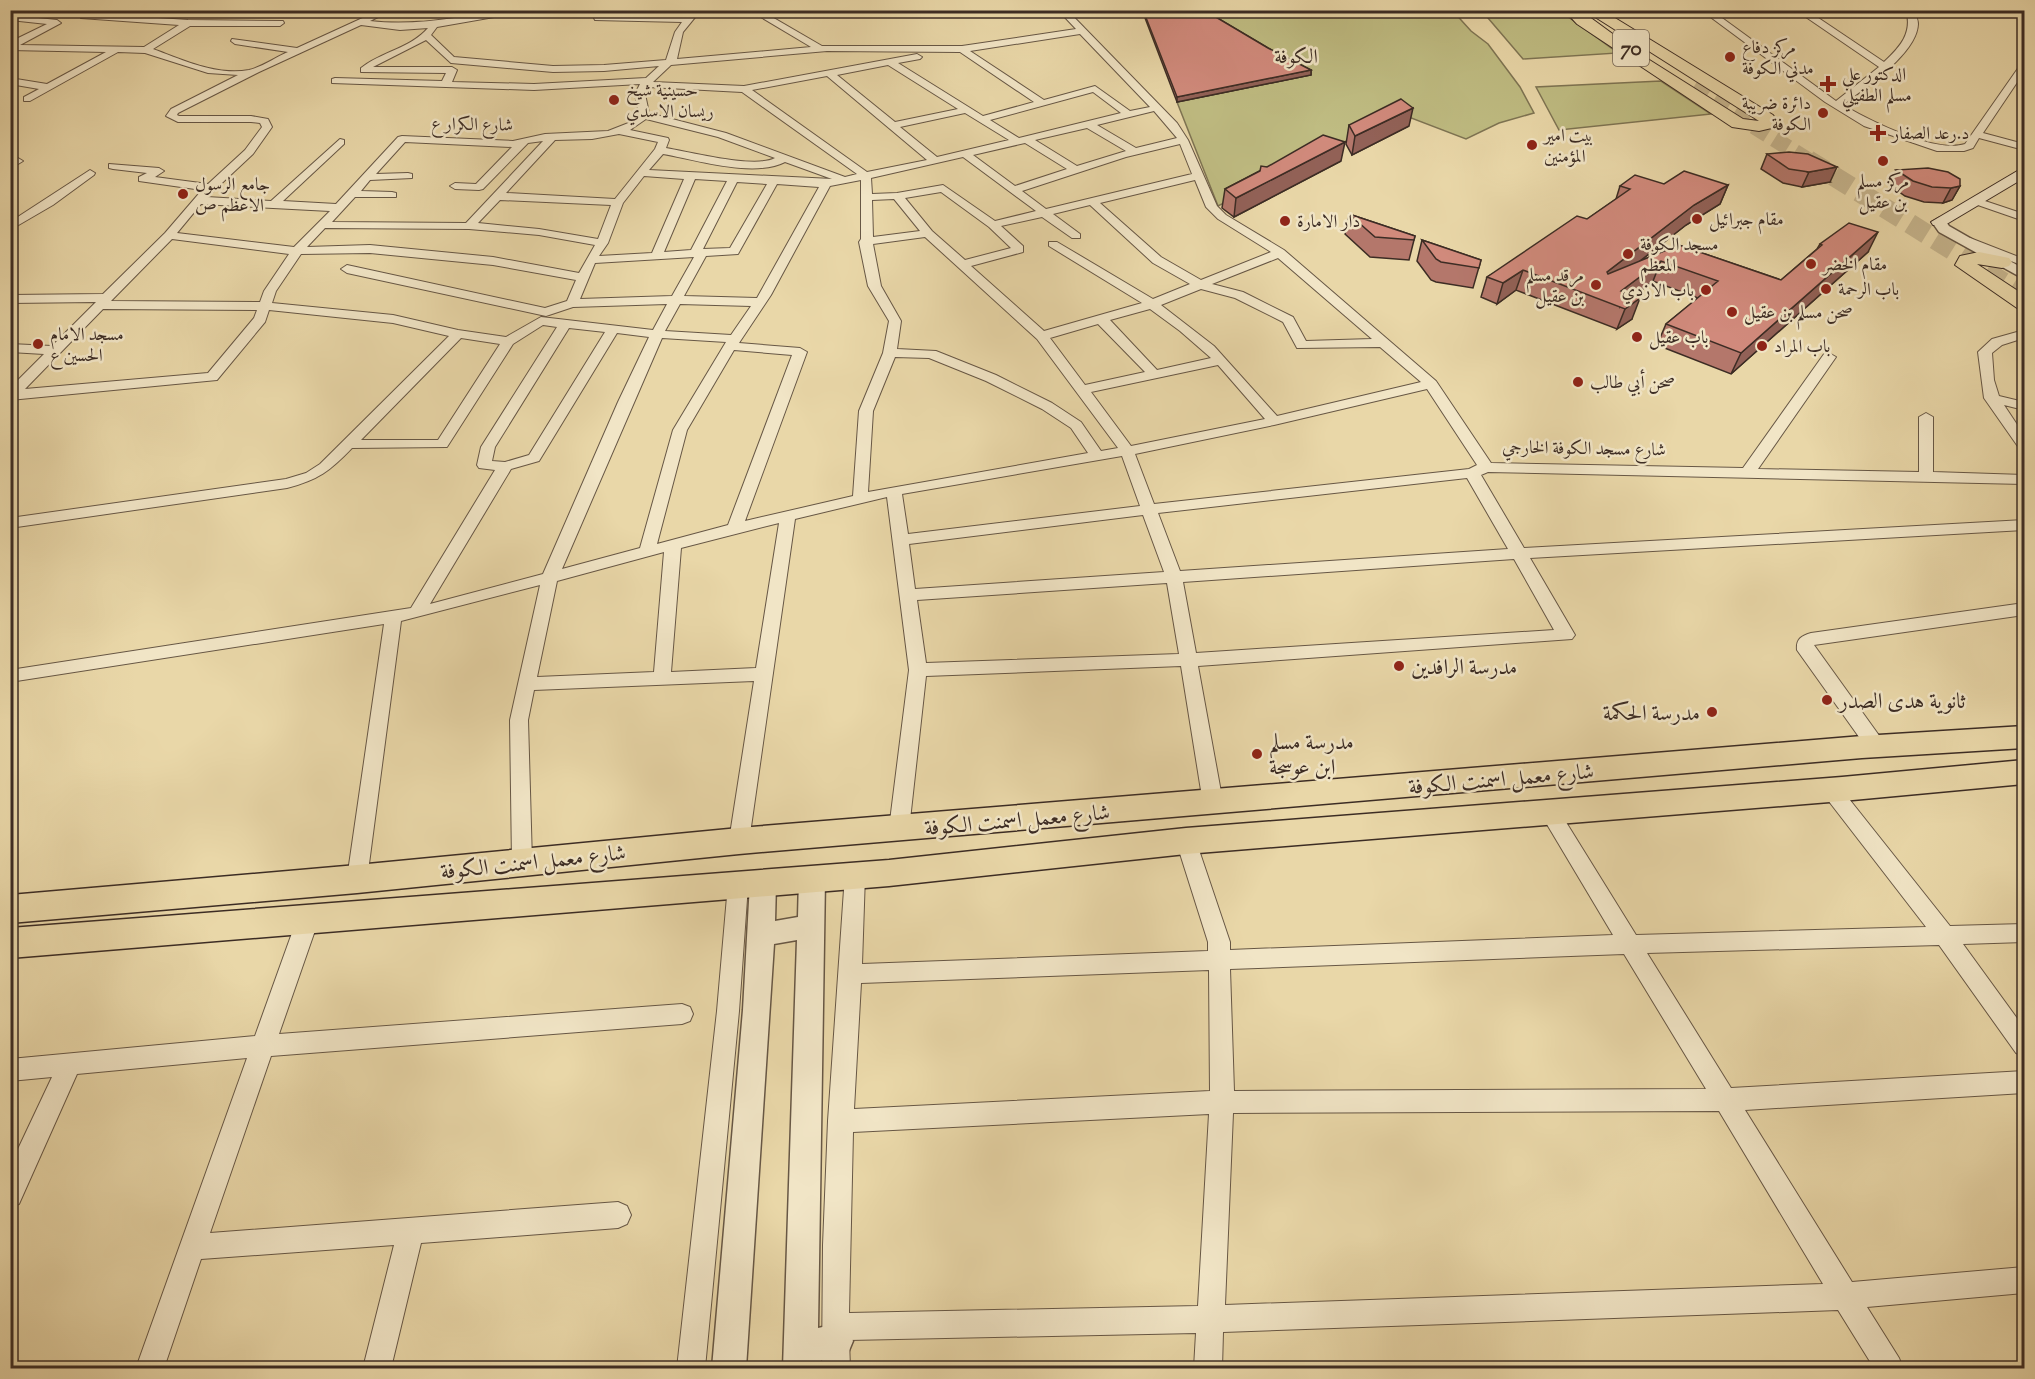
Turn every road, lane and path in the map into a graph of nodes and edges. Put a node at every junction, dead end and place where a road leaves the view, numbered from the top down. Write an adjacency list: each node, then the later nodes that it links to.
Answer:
1 (185, 10): 22 (street)
2 (376, 10): 15 (street)
3 (405, 10): 4 (street)
4 (438, 10)
5 (531, 10): 27 (street)
6 (604, 10): 21 (street)
7 (697, 10): 21 (street)
8 (753, 10): 34 (street)
9 (1062, 10): 28 (street, شارع مسجد الكوفة الخارجي)
10 (1573, 10): 11 (highway, 70); 12 (highway)
11 (1586, 10)
12 (1591, 10)
13 (1831, 10): 16 (street)
14 (1910, 10): 41 (street)
15 (387, 11): 26 (street)
16 (1802, 11): 17 (street); 41 (street)
17 (1707, 12): 57 (street)
18 (264, 15): 24 (street)
19 (84, 16): 22 (street)
20 (10, 17): 30 (street)
21 (688, 20): 40 (street)
22 (173, 22): 23 (street)
23 (188, 23): 24 (street); 37 (street)
24 (242, 23): 25 (street)
25 (280, 23)
26 (361, 23): 27 (street); 38 (street)
27 (434, 25): 31 (street)
28 (1080, 31): 35 (street); 58 (street, شارع مسجد الكوفة الخارجي)
29 (10, 34): 30 (street)
30 (32, 36): 33 (street)
31 (427, 36): 43 (street); 45 (street)
32 (235, 41): 38 (street)
33 (10, 46): 36 (street)
34 (820, 48): 35 (street); 40 (street)
35 (961, 49): 39 (street); 56 (street)
36 (116, 50): 37 (street); 53 (street)
37 (147, 50): 44 (street)
38 (299, 51): 44 (street)
39 (889, 62): 46 (street); 59 (street)
40 (668, 64): 43 (street); 50 (street)
41 (1884, 66): 57 (street)
42 (2025, 66): 66 (street)
43 (579, 69): 52 (street)
44 (256, 70): 93 (street)
45 (364, 70): 49 (street); 51 (street)
46 (830, 73): 54 (street); 64 (street)
47 (10, 81): 53 (street)
48 (335, 81): 49 (street)
49 (352, 82): 51 (street)
50 (646, 82): 52 (street); 54 (street); 61 (street)
51 (446, 85): 52 (street)
52 (579, 85)
53 (47, 87): 55 (street)
54 (744, 89): 85 (street)
55 (27, 99)
56 (1041, 102): 60 (street); 62 (street)
57 (1836, 105): 66 (street)
58 (1156, 108): 60 (street); 69 (street, شارع مسجد الكوفة الخارجي)
59 (966, 110): 62 (street); 64 (street)
60 (1128, 114): 63 (street)
61 (644, 115): 65 (street, شارع الكرار ع); 76 (street)
62 (981, 119): 68 (street)
63 (1088, 124): 68 (street); 74 (street)
64 (892, 126): 77 (street)
65 (620, 131): 67 (street, شارع الكرار ع); 73 (street)
66 (1978, 135): 72 (street)
67 (552, 138): 70 (street, شارع الكرار ع); 97 (street)
68 (1021, 140): 75 (street); 79 (street)
69 (1184, 140): 74 (street); 87 (street, شارع مسجد الكوفة الخارجي)
70 (524, 141): 86 (street, شارع الكرار ع); 92 (street)
71 (340, 142): 104 (street)
72 (2025, 147)
73 (660, 150): 76 (street); 81 (street)
74 (1135, 152): 79 (street)
75 (965, 154): 77 (street); 94 (street)
76 (784, 158): 89 (street)
77 (935, 161): 85 (street)
78 (113, 166): 93 (street)
79 (1076, 170): 94 (street)
80 (90, 173): 112 (street)
81 (640, 173): 84 (street); 102 (street)
82 (2023, 175): 101 (main road)
83 (408, 176): 86 (street)
84 (691, 176): 88 (street); 121 (street)
85 (866, 176): 89 (street); 99 (street)
86 (370, 177): 95 (street, شارع الكرار ع)
87 (1198, 177): 103 (street); 120 (street, شارع مسجد الكوفة الخارجي)
88 (734, 178): 90 (street); 119 (street)
89 (844, 180): 91 (street)
90 (773, 182): 91 (street); 119 (street)
91 (826, 184): 130 (street)
92 (455, 186)
93 (211, 188): 100 (street)
94 (1013, 190): 106 (street)
95 (353, 194): 96 (street); 105 (street, شارع الكرار ع)
96 (392, 195)
97 (496, 196): 102 (street); 111 (street)
98 (897, 196): 99 (street); 110 (street); 113 (street)
99 (868, 197): 115 (street)
100 (198, 200): 104 (street); 114 (street)
101 (1977, 201): 107 (street); 108 (main road)
102 (618, 202): 116 (street)
103 (1093, 202): 106 (street); 126 (street)
104 (274, 204): 105 (street)
105 (339, 208): 109 (street, شارع الكرار ع)
106 (1045, 213): 110 (street); 132 (street)
107 (2025, 218)
108 (1939, 222): 124 (street)
109 (321, 225): 111 (street); 118 (street, شارع الكرار ع)
110 (993, 225): 123 (street)
111 (469, 226): 116 (street)
112 (10, 227)
113 (928, 233): 115 (street); 123 (street)
114 (169, 236): 118 (street); 129 (street)
115 (865, 242): 148 (street)
116 (602, 243): 122 (street)
117 (370, 249): 118 (street); 125 (street); 135 (street)
118 (297, 251): 134 (street, شارع الكرار ع)
119 (698, 253): 121 (street); 128 (street)
120 (1280, 253): 126 (street); 145 (street, شارع مسجد الكوفة الخارجي)
121 (656, 256): 122 (street)
122 (590, 260): 125 (street)
123 (963, 264): 142 (street)
124 (2019, 265): 133 (highway)
125 (582, 277): 131 (street)
126 (1200, 285): 132 (street); 145 (street)
127 (10, 299): 129 (street)
128 (677, 300): 130 (street); 131 (street); 140 (street)
129 (101, 301): 134 (street); 147 (street)
130 (760, 302): 144 (street)
131 (572, 303): 135 (street)
132 (1152, 304): 136 (street); 150 (street)
133 (2025, 304)
134 (264, 306): 139 (street); 154 (street, شارع الكرار ع)
135 (543, 317): 137 (street); 143 (street)
136 (1101, 319): 142 (street); 151 (street)
137 (565, 324): 138 (street); 163 (street)
138 (613, 329): 140 (street); 163 (street)
139 (458, 334): 143 (street); 159 (street)
140 (657, 334): 144 (street); 179 (street)
141 (2025, 334): 155 (street)
142 (1042, 336): 153 (street)
143 (508, 341): 159 (street)
144 (732, 342): 174 (street); 177 (street)
145 (1383, 342): 152 (street, شارع مسجد الكوفة الخارجي)
146 (10, 348): 147 (street)
147 (54, 350): 154 (street)
148 (890, 352): 162 (street); 169 (street)
149 (1829, 357): 165 (street)
150 (1220, 360): 151 (street); 158 (street)
151 (1154, 374): 153 (street)
152 (1431, 384): 158 (street); 164 (street, شارع مسجد الكوفة الخارجي)
153 (1082, 390): 161 (street)
154 (12, 395)
155 (1991, 398): 156 (street); 160 (street)
156 (2025, 406)
157 (1926, 417): 166 (street)
158 (1274, 421): 161 (street)
159 (346, 444): 172 (street)
160 (2025, 445)
161 (1127, 451): 162 (street); 170 (street)
162 (1097, 456): 168 (street)
163 (505, 466): 183 (street)
164 (1479, 470): 165 (street, شارع مسجد الكوفة الخارجي); 170 (street); 178 (street)
165 (1749, 471): 166 (street, شارع مسجد الكوفة الخارجي)
166 (1926, 475): 167 (street, شارع مسجد الكوفة الخارجي)
167 (2025, 478)
168 (894, 491): 169 (street); 175 (street)
169 (860, 499): 171 (street)
170 (1150, 508): 175 (street); 180 (street)
171 (788, 516): 174 (street); 187 (street)
172 (10, 523)
173 (2025, 525): 178 (street)
174 (735, 528): 176 (street)
175 (902, 540): 181 (street)
176 (673, 544): 177 (street); 189 (street)
177 (647, 550): 179 (street)
178 (1518, 554): 180 (street); 185 (street)
179 (550, 577): 183 (street); 190 (street)
180 (1174, 577): 181 (street); 185 (street)
181 (909, 595): 186 (street)
182 (2025, 609): 192 (street)
183 (416, 613): 184 (street)
184 (393, 617): 188 (street); 206 (street)
185 (1189, 660): 186 (street); 197 (street)
186 (918, 670): 199 (street)
187 (765, 674): 189 (street); 200 (street)
188 (10, 676)
189 (662, 678): 190 (street)
190 (527, 684): 204 (street)
191 (2025, 737): 192 (main road, شارع معمل اسمنت الكوفة)
192 (1869, 747): 193 (main road, شارع معمل اسمنت الكوفة); 195 (main road)
193 (1818, 751): 196 (main road); 197 (main road, شارع معمل اسمنت الكوفة)
194 (2025, 771): 195 (main road, شارع معمل اسمنت الكوفة)
195 (1892, 784): 196 (main road, شارع معمل اسمنت الكوفة)
196 (1836, 789): 198 (main road, شارع معمل اسمنت الكوفة); 216 (street)
197 (1213, 803): 199 (main road, شارع معمل اسمنت الكوفة)
198 (1549, 812): 201 (main road, شارع معمل اسمنت الكوفة); 218 (street)
199 (899, 829): 200 (main road, شارع معمل اسمنت الكوفة)
200 (739, 841): 202 (main road, شارع معمل اسمنت الكوفة)
201 (1186, 842): 205 (main road, شارع معمل اسمنت الكوفة); 219 (street)
202 (705, 844): 203 (main road, شارع معمل اسمنت الكوفة); 209 (main road)
203 (618, 853): 204 (main road, شارع معمل اسمنت الكوفة); 210 (main road)
204 (522, 862): 206 (main road, شارع معمل اسمنت الكوفة)
205 (855, 874): 207 (main road, شارع معمل اسمنت الكوفة); 220 (street)
206 (357, 879): 211 (main road, شارع معمل اسمنت الكوفة)
207 (812, 879): 208 (main road, شارع معمل اسمنت الكوفة); 213 (street)
208 (751, 884): 209 (main road, شارع معمل اسمنت الكوفة); 215 (street); 241 (street)
209 (703, 888): 210 (main road, شارع معمل اسمنت الكوفة)
210 (610, 895): 212 (main road, شارع معمل اسمنت الكوفة)
211 (10, 909)
212 (308, 919): 217 (main road, شارع معمل اسمنت الكوفة); 222 (street)
213 (810, 927): 215 (street); 238 (street)
214 (2025, 933): 216 (street)
215 (761, 934): 242 (street)
216 (1944, 934): 218 (street); 223 (street)
217 (10, 943)
218 (1630, 944): 219 (street); 227 (street)
219 (1220, 959): 220 (street); 228 (street)
220 (851, 975): 229 (street)
221 (682, 1014): 222 (street)
222 (264, 1046): 224 (street); 233 (street)
223 (2025, 1046)
224 (70, 1064): 225 (street); 230 (street)
225 (10, 1070)
226 (2025, 1082): 227 (street)
227 (1725, 1100): 228 (street); 235 (street)
228 (1222, 1102): 229 (street); 236 (street)
229 (840, 1121): 237 (street)
230 (10, 1195)
231 (618, 1215): 232 (street)
232 (411, 1230): 233 (street); 240 (street)
233 (193, 1247): 239 (street)
234 (2025, 1280): 235 (street)
235 (1845, 1296): 236 (street); 244 (street)
236 (1210, 1319): 237 (street); 243 (street)
237 (836, 1345): 238 (street)
238 (800, 1359)
239 (150, 1368)
240 (377, 1368)
241 (691, 1368)
242 (725, 1368)
243 (1208, 1368)
244 (1889, 1368)

